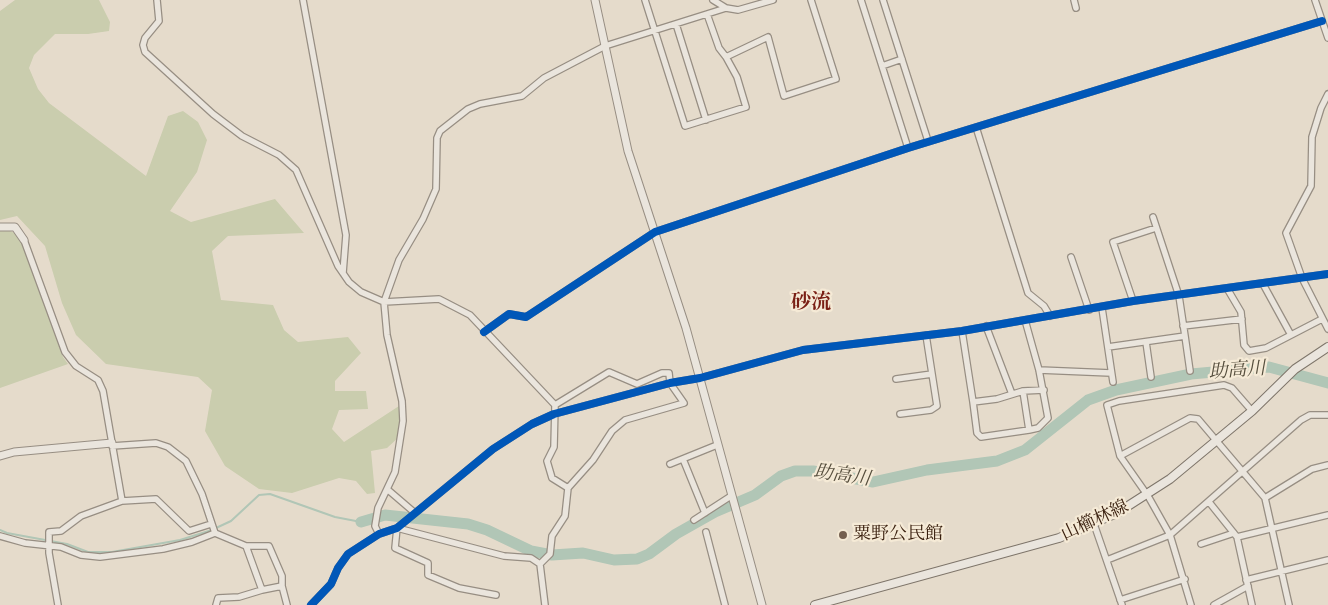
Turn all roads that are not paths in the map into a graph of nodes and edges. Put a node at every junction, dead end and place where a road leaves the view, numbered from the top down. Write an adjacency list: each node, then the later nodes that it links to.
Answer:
1 (157, 0): 36 (street)
2 (303, 0): 36 (street)
3 (595, 0): 21 (street)
4 (645, 0): 19 (street)
5 (713, 0): 14 (street)
6 (724, 0): 14 (street)
7 (773, 0): 13 (street)
8 (811, 0): 22 (street)
9 (860, 0): 24 (street)
10 (883, 0): 23 (street)
11 (1074, 0): 15 (street)
12 (1315, 0): 17 (street)
13 (766, 1): 14 (street)
14 (726, 8): 16 (street)
15 (1076, 8)
16 (708, 14): 18 (street); 22 (street)
17 (1322, 21): 20 (street); 27 (street)
18 (676, 24): 19 (street); 26 (street)
19 (655, 31): 21 (street); 26 (street)
20 (1328, 38)
21 (605, 46): 33 (street); 43 (street)
22 (726, 57): 26 (street)
23 (902, 59): 24 (street); 28 (street)
24 (882, 66): 29 (street)
25 (1328, 94): 38 (street)
26 (706, 120)
27 (976, 126): 28 (street); 46 (street)
28 (928, 141): 29 (street)
29 (908, 148): 33 (street)
30 (1153, 217): 32 (street)
31 (0, 227): 34 (street)
32 (1156, 228): 41 (street); 42 (street)
33 (654, 232): 54 (street); 66 (street)
34 (24, 240): 81 (street)
35 (1071, 257): 45 (street)
36 (343, 273): 43 (street)
37 (1328, 274): 38 (street)
38 (1302, 278): 39 (street); 48 (street)
39 (1262, 284): 40 (street); 56 (street)
40 (1228, 290): 41 (street); 47 (street)
41 (1179, 296): 42 (street); 51 (street)
42 (1133, 301): 44 (street)
43 (384, 302): 54 (street); 90 (street)
44 (1102, 308): 45 (street); 59 (street)
45 (1089, 310): 46 (street)
46 (1050, 316): 49 (street)
47 (1242, 319): 51 (street); 56 (street)
48 (1322, 319): 52 (street); 56 (street)
49 (1026, 320): 50 (street); 61 (street)
50 (986, 326): 53 (street); 72 (street)
51 (1183, 326): 57 (street)
52 (1328, 329)
53 (962, 331): 55 (street); 73 (street)
54 (484, 332): 74 (street)
55 (926, 335): 64 (street); 66 (street)
56 (1291, 335)
57 (1185, 336): 58 (street); 62 (street)
58 (1146, 342): 59 (street); 65 (street)
59 (1108, 347): 63 (street)
60 (1327, 349): 75 (main road, 山櫛林線)
61 (1039, 370): 63 (street); 70 (street)
62 (1190, 371)
63 (1111, 373): 68 (street)
64 (932, 374): 67 (street); 77 (street)
65 (1151, 377)
66 (700, 378): 69 (street); 82 (street)
67 (896, 379)
68 (1112, 382)
69 (670, 383): 74 (street); 76 (street); 89 (street)
70 (1044, 390): 71 (street); 79 (street)
71 (1022, 391): 72 (street); 79 (street)
72 (1012, 394): 73 (street)
73 (973, 402): 79 (street)
74 (554, 405): 76 (street)
75 (1252, 411): 80 (main road, 山櫛林線); 84 (street)
76 (554, 414): 89 (street); 97 (street)
77 (900, 414)
78 (1328, 415): 88 (street)
79 (1029, 430)
80 (1216, 440): 84 (street); 88 (street); 91 (main road, 山櫛林線)
81 (112, 444): 83 (street); 94 (street); 100 (street)
82 (717, 446): 85 (street); 92 (street)
83 (0, 456)
84 (1120, 456): 91 (street)
85 (683, 459): 86 (street); 96 (street)
86 (670, 464)
87 (1328, 465): 93 (street)
88 (1244, 472): 93 (street); 95 (street)
89 (568, 488): 115 (street)
90 (387, 489): 97 (street); 106 (street)
91 (1148, 496): 101 (main road, 山櫛林線); 107 (street)
92 (732, 497): 96 (street); 129 (street)
93 (1265, 498): 103 (street)
94 (122, 501): 100 (street); 112 (street)
95 (1209, 502): 107 (street); 108 (street)
96 (705, 513): 99 (street)
97 (415, 514): 102 (street)
98 (1328, 515): 103 (street)
99 (694, 520)
100 (211, 524): 105 (street)
101 (1094, 524): 113 (street); 130 (main road, 山櫛林線)
102 (397, 528): 106 (street); 115 (street); 121 (street)
103 (1272, 528): 108 (street); 116 (street)
104 (706, 532): 128 (street)
105 (215, 534): 111 (street); 112 (street)
106 (379, 534): 126 (street)
107 (1170, 535): 113 (street); 117 (street)
108 (1236, 535): 110 (street); 118 (street)
109 (0, 536): 112 (street)
110 (1201, 544)
111 (246, 546): 119 (street); 120 (street)
112 (49, 547): 123 (street)
113 (1107, 560): 122 (street)
114 (1328, 560): 116 (street)
115 (540, 564): 127 (street)
116 (1281, 570): 118 (street); 134 (street)
117 (1185, 579): 122 (street); 131 (street)
118 (1247, 583): 132 (street); 133 (street)
119 (282, 586): 120 (street); 125 (street)
120 (262, 590): 124 (street)
121 (496, 595)
122 (1121, 602)
123 (58, 605)
124 (216, 605)
125 (287, 605)
126 (311, 605)
127 (545, 605)
128 (725, 605)
129 (762, 605)
130 (815, 605)
131 (1191, 605)
132 (1214, 605)
133 (1252, 605)
134 (1289, 605)

